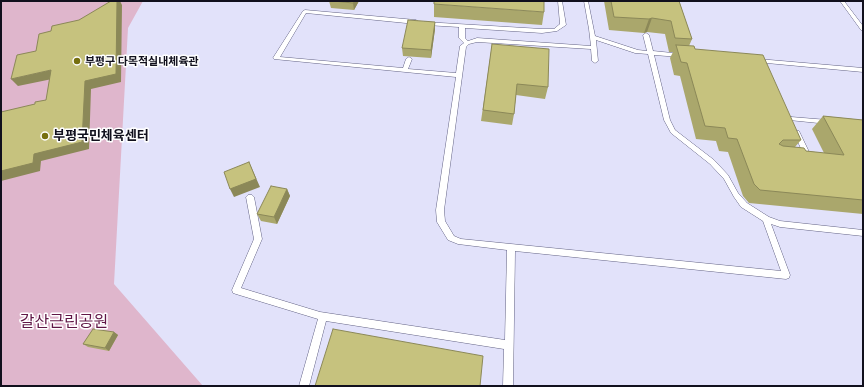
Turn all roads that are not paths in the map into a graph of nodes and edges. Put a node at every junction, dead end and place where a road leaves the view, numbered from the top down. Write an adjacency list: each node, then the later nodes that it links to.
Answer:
1 (560, 1): 4 (lane)
2 (586, 1): 7 (lane)
3 (842, 1): 5 (lane)
4 (462, 26): 8 (lane); 17 (lane)
5 (863, 29)
6 (646, 35): 10 (lane)
7 (593, 37): 9 (lane); 10 (lane)
8 (467, 43): 9 (lane); 19 (lane)
9 (594, 48): 13 (lane)
10 (649, 53): 11 (lane); 25 (lane)
11 (687, 56)
12 (409, 59): 17 (lane)
13 (595, 61)
14 (749, 61): 15 (lane)
15 (764, 62): 16 (lane); 18 (lane)
16 (767, 69)
17 (405, 70): 19 (lane)
18 (863, 70)
19 (458, 75): 27 (lane)
20 (787, 112): 21 (lane)
21 (791, 119): 22 (lane); 23 (lane)
22 (834, 122)
23 (796, 158)
24 (250, 197): 28 (lane)
25 (766, 219): 26 (lane); 27 (lane)
26 (863, 233)
27 (511, 247): 29 (lane)
28 (323, 317): 29 (lane); 30 (lane)
29 (509, 345): 31 (lane)
30 (304, 386)
31 (508, 386)

